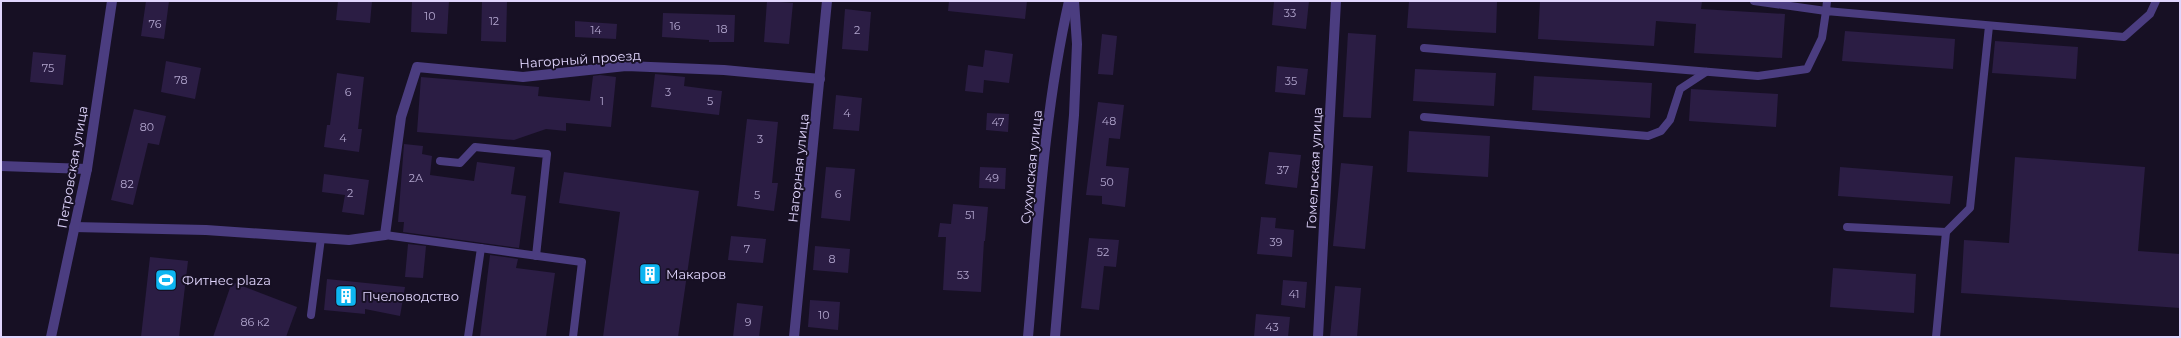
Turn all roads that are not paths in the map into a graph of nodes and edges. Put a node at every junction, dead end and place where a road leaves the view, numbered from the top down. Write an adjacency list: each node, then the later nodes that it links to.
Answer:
1 (112, 1): 17 (street, Петровская улица)
2 (827, 1): 13 (street, Нагорная улица)
3 (1069, 1): 30 (street, Сухумская улица)
4 (1074, 1): 31 (street)
5 (1336, 1): 32 (street, Гомельская улица)
6 (1754, 1): 9 (lane)
7 (1827, 1): 9 (lane)
8 (2156, 1): 10 (lane)
9 (1826, 11): 10 (lane); 12 (lane)
10 (1989, 26): 20 (lane)
11 (1424, 48): 12 (lane)
12 (1706, 72): 14 (lane)
13 (820, 78): 21 (street, Нагорный проезд); 29 (street, Нагорная улица)
14 (1424, 117)
15 (440, 161): 24 (lane)
16 (1, 166): 17 (street)
17 (87, 169): 18 (street, Петровская улица)
18 (74, 227): 22 (street); 26 (street, Петровская улица)
19 (1847, 227): 20 (lane)
20 (1946, 232): 33 (lane)
21 (385, 235): 22 (street); 23 (lane)
22 (321, 238): 25 (lane)
23 (481, 248): 24 (lane); 27 (lane)
24 (536, 256): 28 (lane)
25 (311, 316)
26 (51, 337)
27 (468, 337)
28 (573, 337)
29 (794, 337)
30 (1028, 337)
31 (1055, 337)
32 (1318, 337)
33 (1936, 337)

